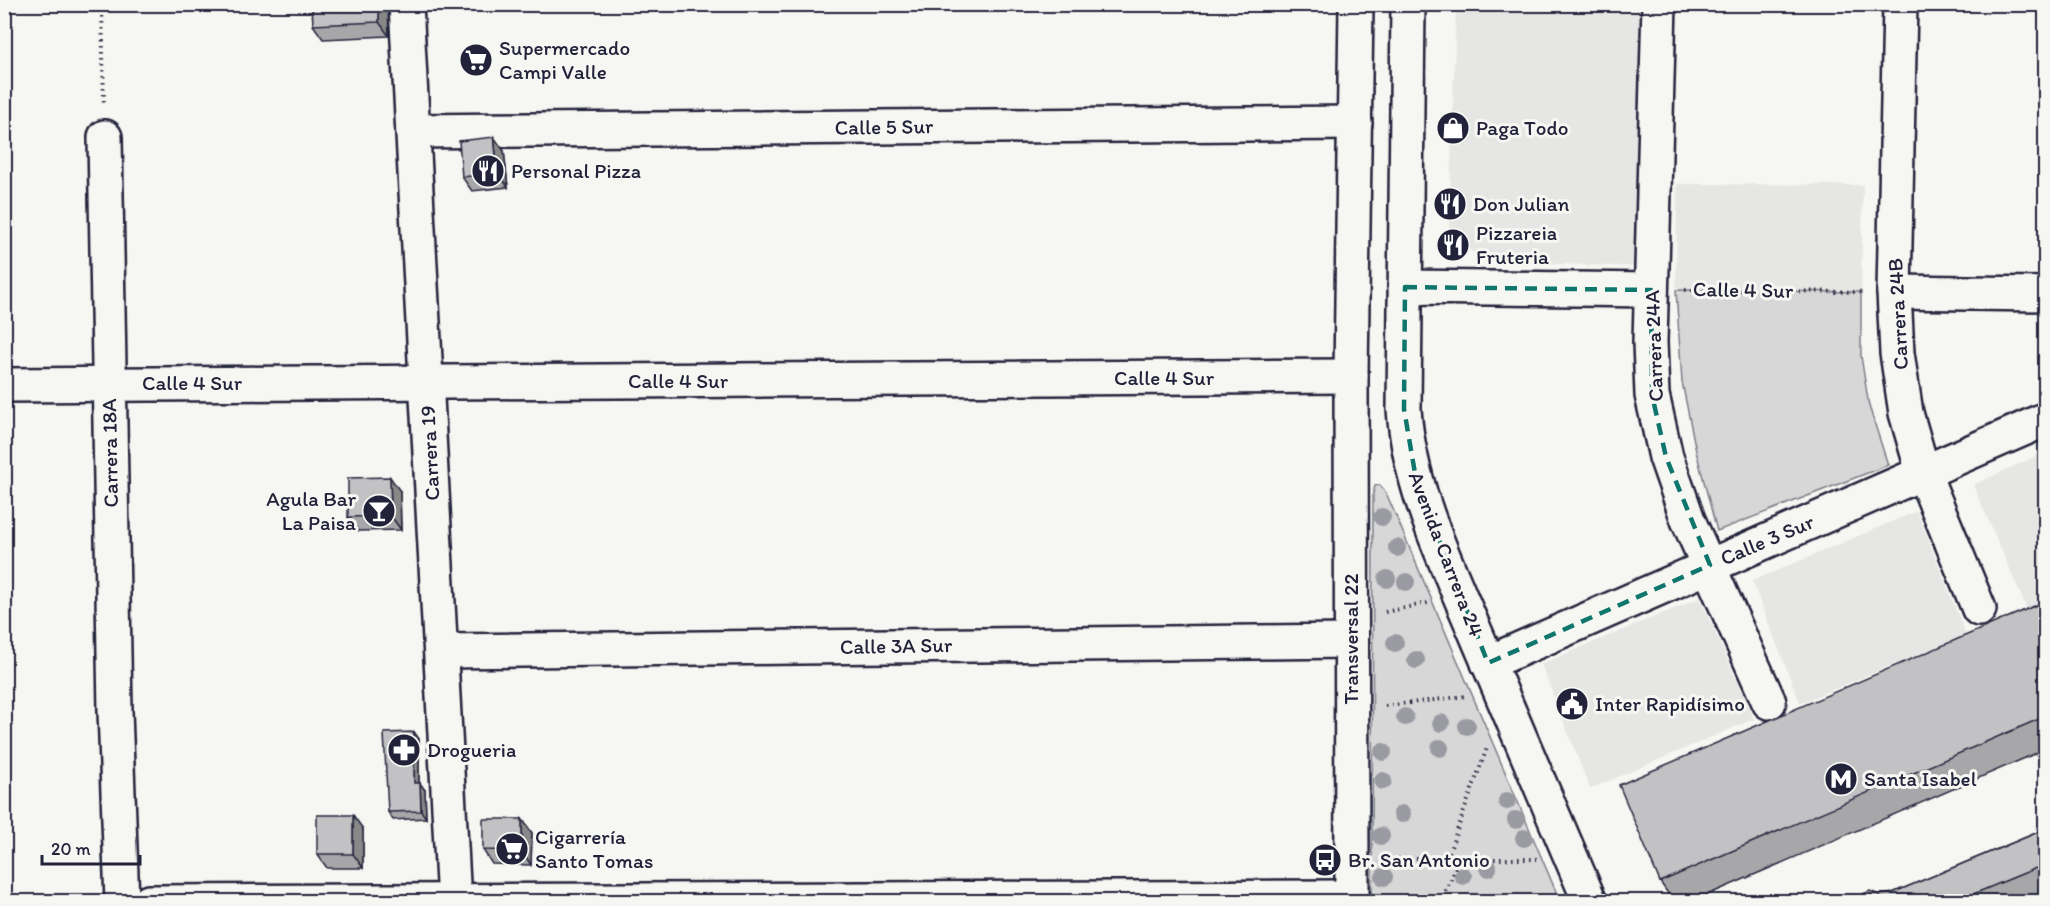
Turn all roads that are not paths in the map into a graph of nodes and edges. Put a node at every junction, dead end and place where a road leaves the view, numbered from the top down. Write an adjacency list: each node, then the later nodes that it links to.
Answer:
1 (406, 4): 7 (street, Carrera 19)
2 (1356, 4): 6 (street)
3 (1408, 4): 9 (street, Avenida Carrera 24)
4 (1659, 4): 10 (street, Carrera 24A)
5 (1900, 4): 11 (street, Carrera 24B)
6 (1354, 123): 7 (street, Calle 5 Sur); 13 (street)
7 (413, 131): 14 (street, Carrera 19)
8 (105, 136): 15 (street, Carrera 18A)
9 (1405, 287): 10 (street); 23 (street, Avenida Carrera 24)
10 (1651, 290): 19 (street, Carrera 24A)
11 (1894, 292): 12 (street); 18 (street, Carrera 24B)
12 (2046, 294)
13 (1351, 376): 14 (street, Calle 4 Sur); 21 (street, Transversal 22)
14 (426, 382): 15 (street, Calle 4 Sur); 22 (street, Carrera 19)
15 (109, 384): 16 (street, Calle 4 Sur); 27 (street, Carrera 18A)
16 (4, 385)
17 (2046, 419): 18 (street, Calle 3 Sur)
18 (1923, 472): 19 (street, Calle 3 Sur); 20 (street, Carrera 24B)
19 (1710, 565): 23 (street, Calle 3 Sur); 24 (street, Carrera 24A)
20 (1979, 609)
21 (1351, 640): 22 (street, Calle 3A Sur); 25 (street, Transversal 22)
22 (441, 651): 26 (street, Carrera 19)
23 (1488, 663): 29 (street, Avenida Carrera 24)
24 (1769, 702)
25 (1352, 899): 26 (street)
26 (454, 900): 28 (street)
27 (122, 902)
28 (149, 902)
29 (1590, 902)

